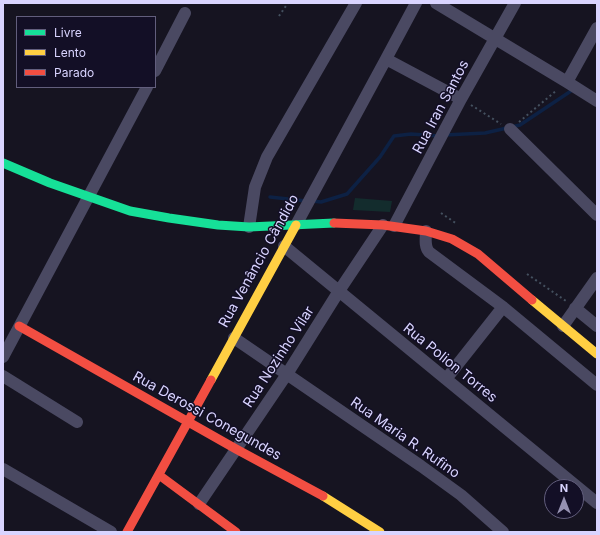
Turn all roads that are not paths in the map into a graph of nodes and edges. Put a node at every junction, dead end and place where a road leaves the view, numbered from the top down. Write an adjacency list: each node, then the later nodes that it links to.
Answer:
1 (356, 3): 20 (street)
2 (416, 3): 8 (street, Rua Venâncio Cândido)
3 (436, 3): 7 (street)
4 (515, 3): 7 (street, Rua Iran Santos)
5 (185, 13): 9 (street)
6 (597, 28): 10 (street)
7 (495, 38): 10 (street); 12 (street, Rua Iran Santos)
8 (386, 59): 12 (street); 18 (street, Rua Venâncio Cândido)
9 (156, 69)
10 (568, 82): 13 (street)
11 (146, 88): 16 (street)
12 (461, 99): 19 (street, Rua Iran Santos)
13 (597, 101)
14 (510, 129): 17 (street)
15 (3, 163): 16 (street)
16 (89, 197): 20 (street); 27 (street)
17 (597, 215)
18 (296, 225): 19 (street); 20 (street); 22 (street, Rua Venâncio Cândido)
19 (388, 225): 21 (street); 24 (street, Rua Nozinho Vilar)
20 (249, 227)
21 (426, 231): 25 (street); 28 (street)
22 (284, 246): 24 (street, Rua Polion Torres); 30 (street, Rua Venâncio Cândido)
23 (597, 278): 26 (street)
24 (339, 291): 33 (street, Rua Nozinho Vilar); 35 (street, Rua Polion Torres)
25 (503, 307): 35 (street); 36 (street)
26 (575, 308): 28 (street); 29 (street)
27 (19, 326): 32 (street); 38 (street, Rua Derossi Conegundes)
28 (563, 326): 31 (street)
29 (597, 326)
30 (234, 338): 33 (street, Rua Maria R. Rufino); 38 (street, Rua Venâncio Cândido)
31 (597, 354)
32 (3, 357)
33 (287, 374): 39 (street, Rua Nozinho Vilar); 48 (street, Rua Maria R. Rufino)
34 (3, 376): 37 (street)
35 (446, 379): 42 (street, Rua Polion Torres)
36 (597, 385)
37 (77, 422)
38 (188, 422): 39 (street, Rua Derossi Conegundes); 41 (street, Rua Venâncio Cândido)
39 (236, 449): 43 (street, Rua Nozinho Vilar); 47 (street, Rua Derossi Conegundes)
40 (3, 469): 44 (street)
41 (159, 475): 43 (street); 45 (street, Rua Venâncio Cândido)
42 (597, 503)
43 (199, 504): 46 (street)
44 (111, 532)
45 (127, 532)
46 (236, 532)
47 (380, 532)
48 (503, 532)

